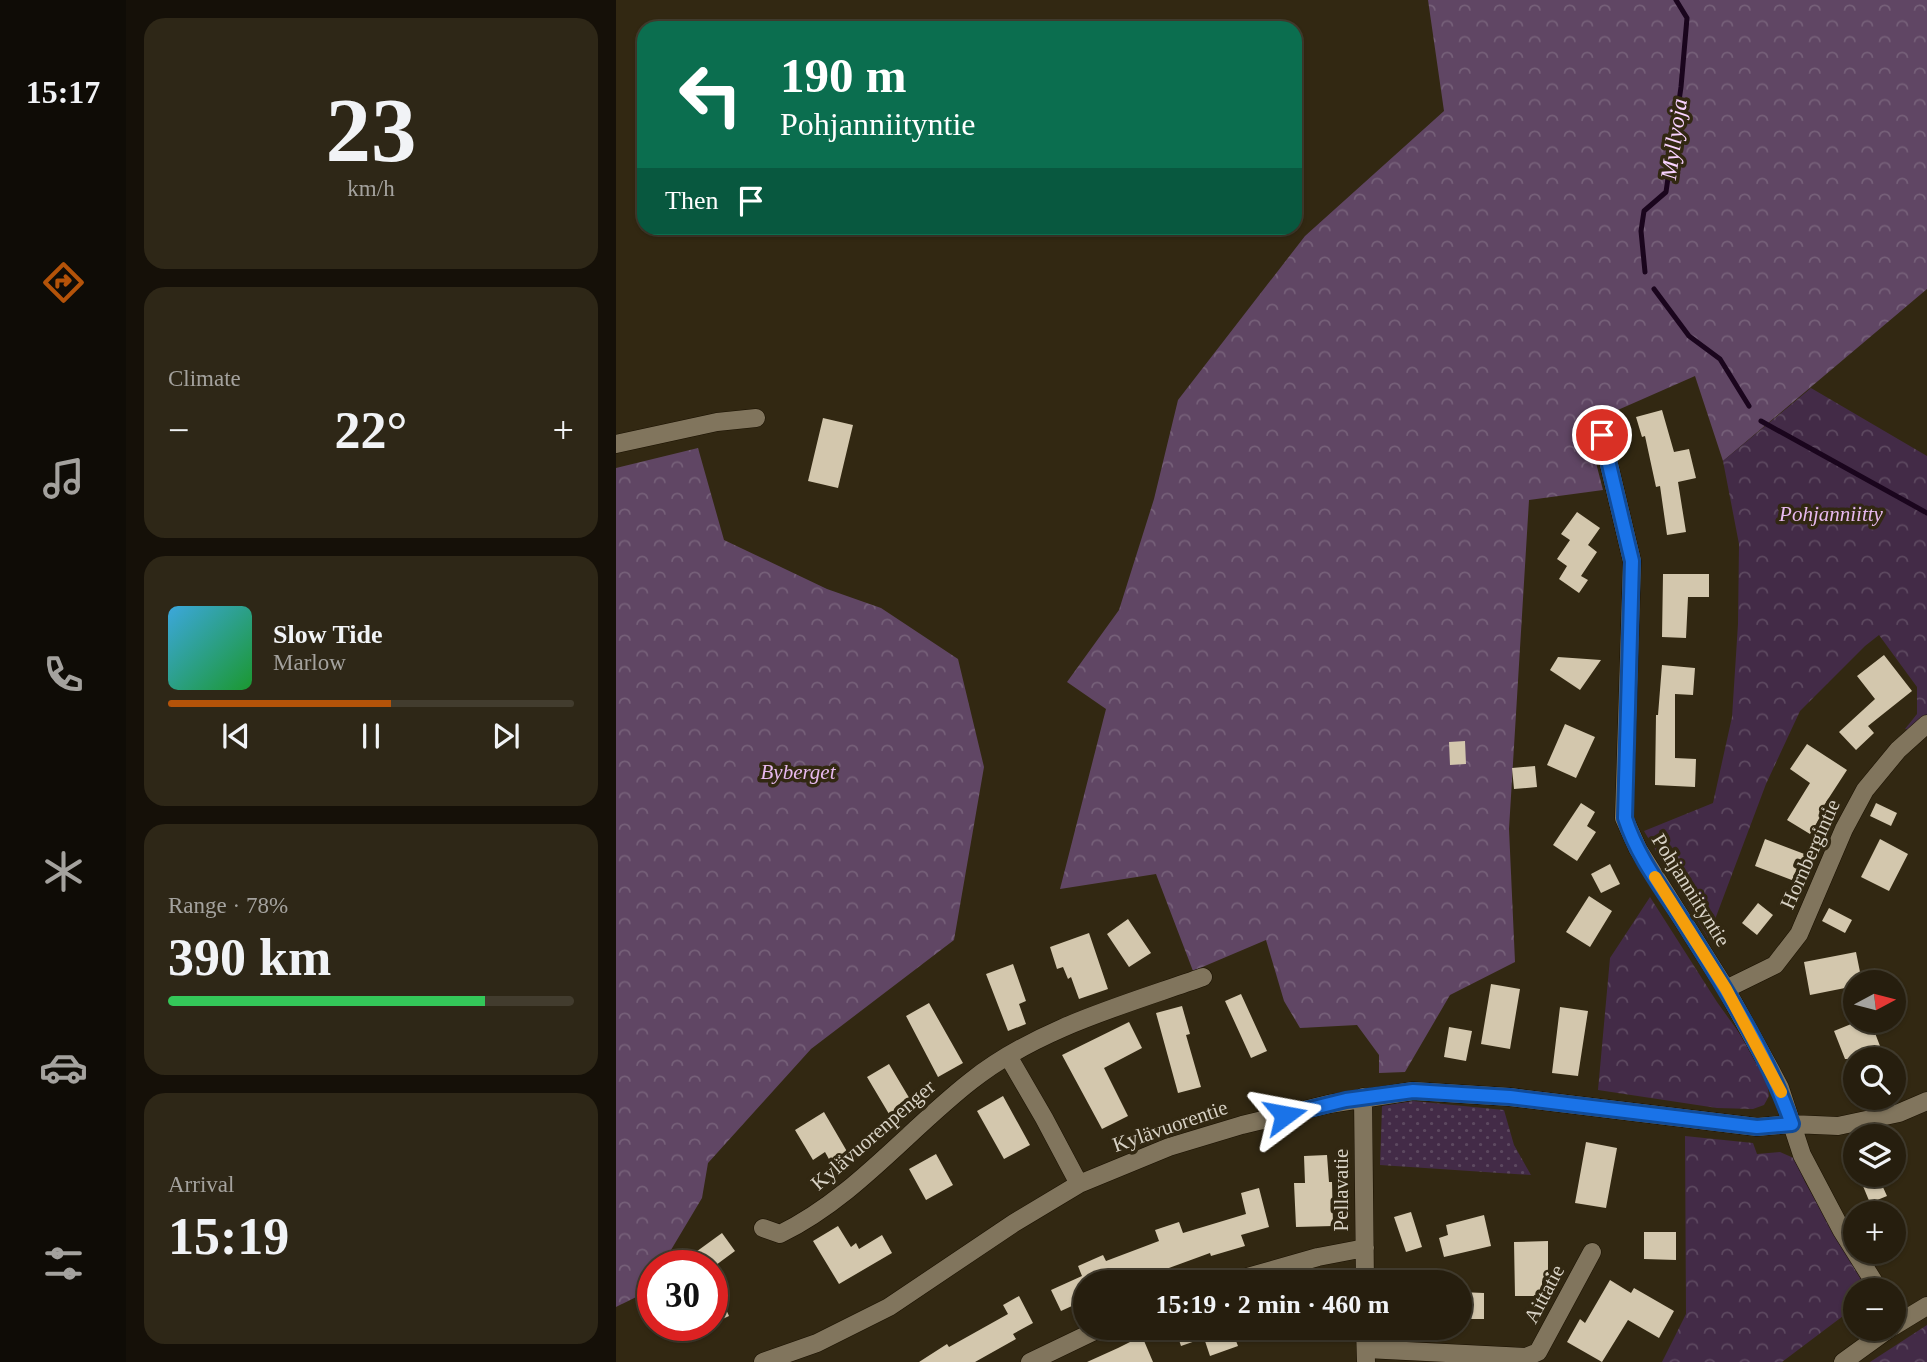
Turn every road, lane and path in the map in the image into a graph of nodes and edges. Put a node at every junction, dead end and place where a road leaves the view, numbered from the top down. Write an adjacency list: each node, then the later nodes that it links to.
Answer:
1 (756, 418): 3 (street)
2 (1602, 435): 6 (street, Pohjanniityntie)
3 (616, 444)
4 (1927, 724): 6 (street, Hornbergintie)
5 (1203, 977): 7 (street, Kylävuorenpenger)
6 (1726, 989): 10 (street, Pohjanniityntie)
7 (1008, 1056): 11 (street); 12 (street, Kylävuorenpenger)
8 (1363, 1097): 10 (street, Kylävuorentie); 11 (street, Kylävuorentie); 13 (street, Pellavatie)
9 (1927, 1101): 10 (street, Kylävuorentie)
10 (1792, 1124): 17 (street, Pohjanniityntie)
11 (1079, 1184): 23 (street, Kylävuorentie)
12 (763, 1228)
13 (1364, 1248): 15 (street); 16 (street, Pellavatie)
14 (1592, 1252): 22 (street, Aittatie)
15 (1272, 1270)
16 (1365, 1270)
17 (1871, 1278)
18 (1927, 1306): 19 (street)
19 (1906, 1316)
20 (1076, 1340): 24 (street)
21 (1870, 1341): 25 (street)
22 (1366, 1356)
23 (763, 1362)
24 (1030, 1362)
25 (1843, 1362)

